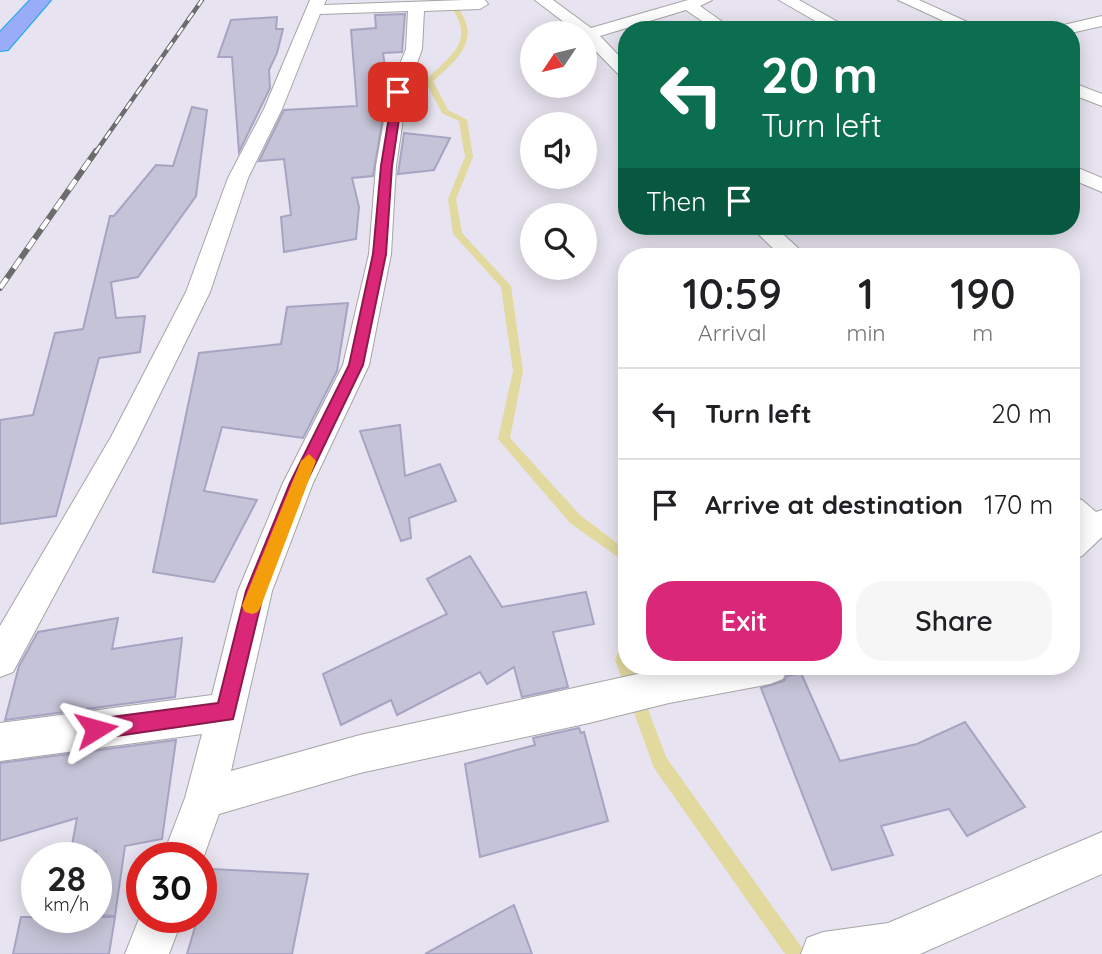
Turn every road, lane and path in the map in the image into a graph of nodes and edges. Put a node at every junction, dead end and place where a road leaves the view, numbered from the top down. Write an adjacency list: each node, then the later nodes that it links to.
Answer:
1 (41, 0): 20 (highway)
2 (543, 0): 10 (street)
3 (704, 0): 8 (street)
4 (787, 0): 13 (street)
5 (906, 0): 14 (street)
6 (480, 3): 9 (street)
7 (316, 5): 9 (street); 28 (street)
8 (688, 5): 11 (street); 12 (street)
9 (416, 8): 30 (street)
10 (571, 21)
11 (633, 21)
12 (712, 21)
13 (827, 21)
14 (956, 21)
15 (1102, 22): 17 (street)
16 (618, 26): 18 (street)
17 (1080, 26)
18 (597, 32)
19 (597, 42): 21 (street)
20 (0, 45)
21 (618, 64)
22 (1080, 91): 23 (street)
23 (1102, 101)
24 (1080, 175): 25 (street)
25 (1102, 186)
26 (771, 235): 27 (street)
27 (786, 248)
28 (0, 660)
29 (725, 675): 32 (street)
30 (226, 712): 31 (street); 32 (street)
31 (0, 742)
32 (205, 798): 33 (street)
33 (189, 842)
34 (1102, 853): 37 (street)
35 (155, 933): 36 (street)
36 (147, 954)
37 (823, 954)

